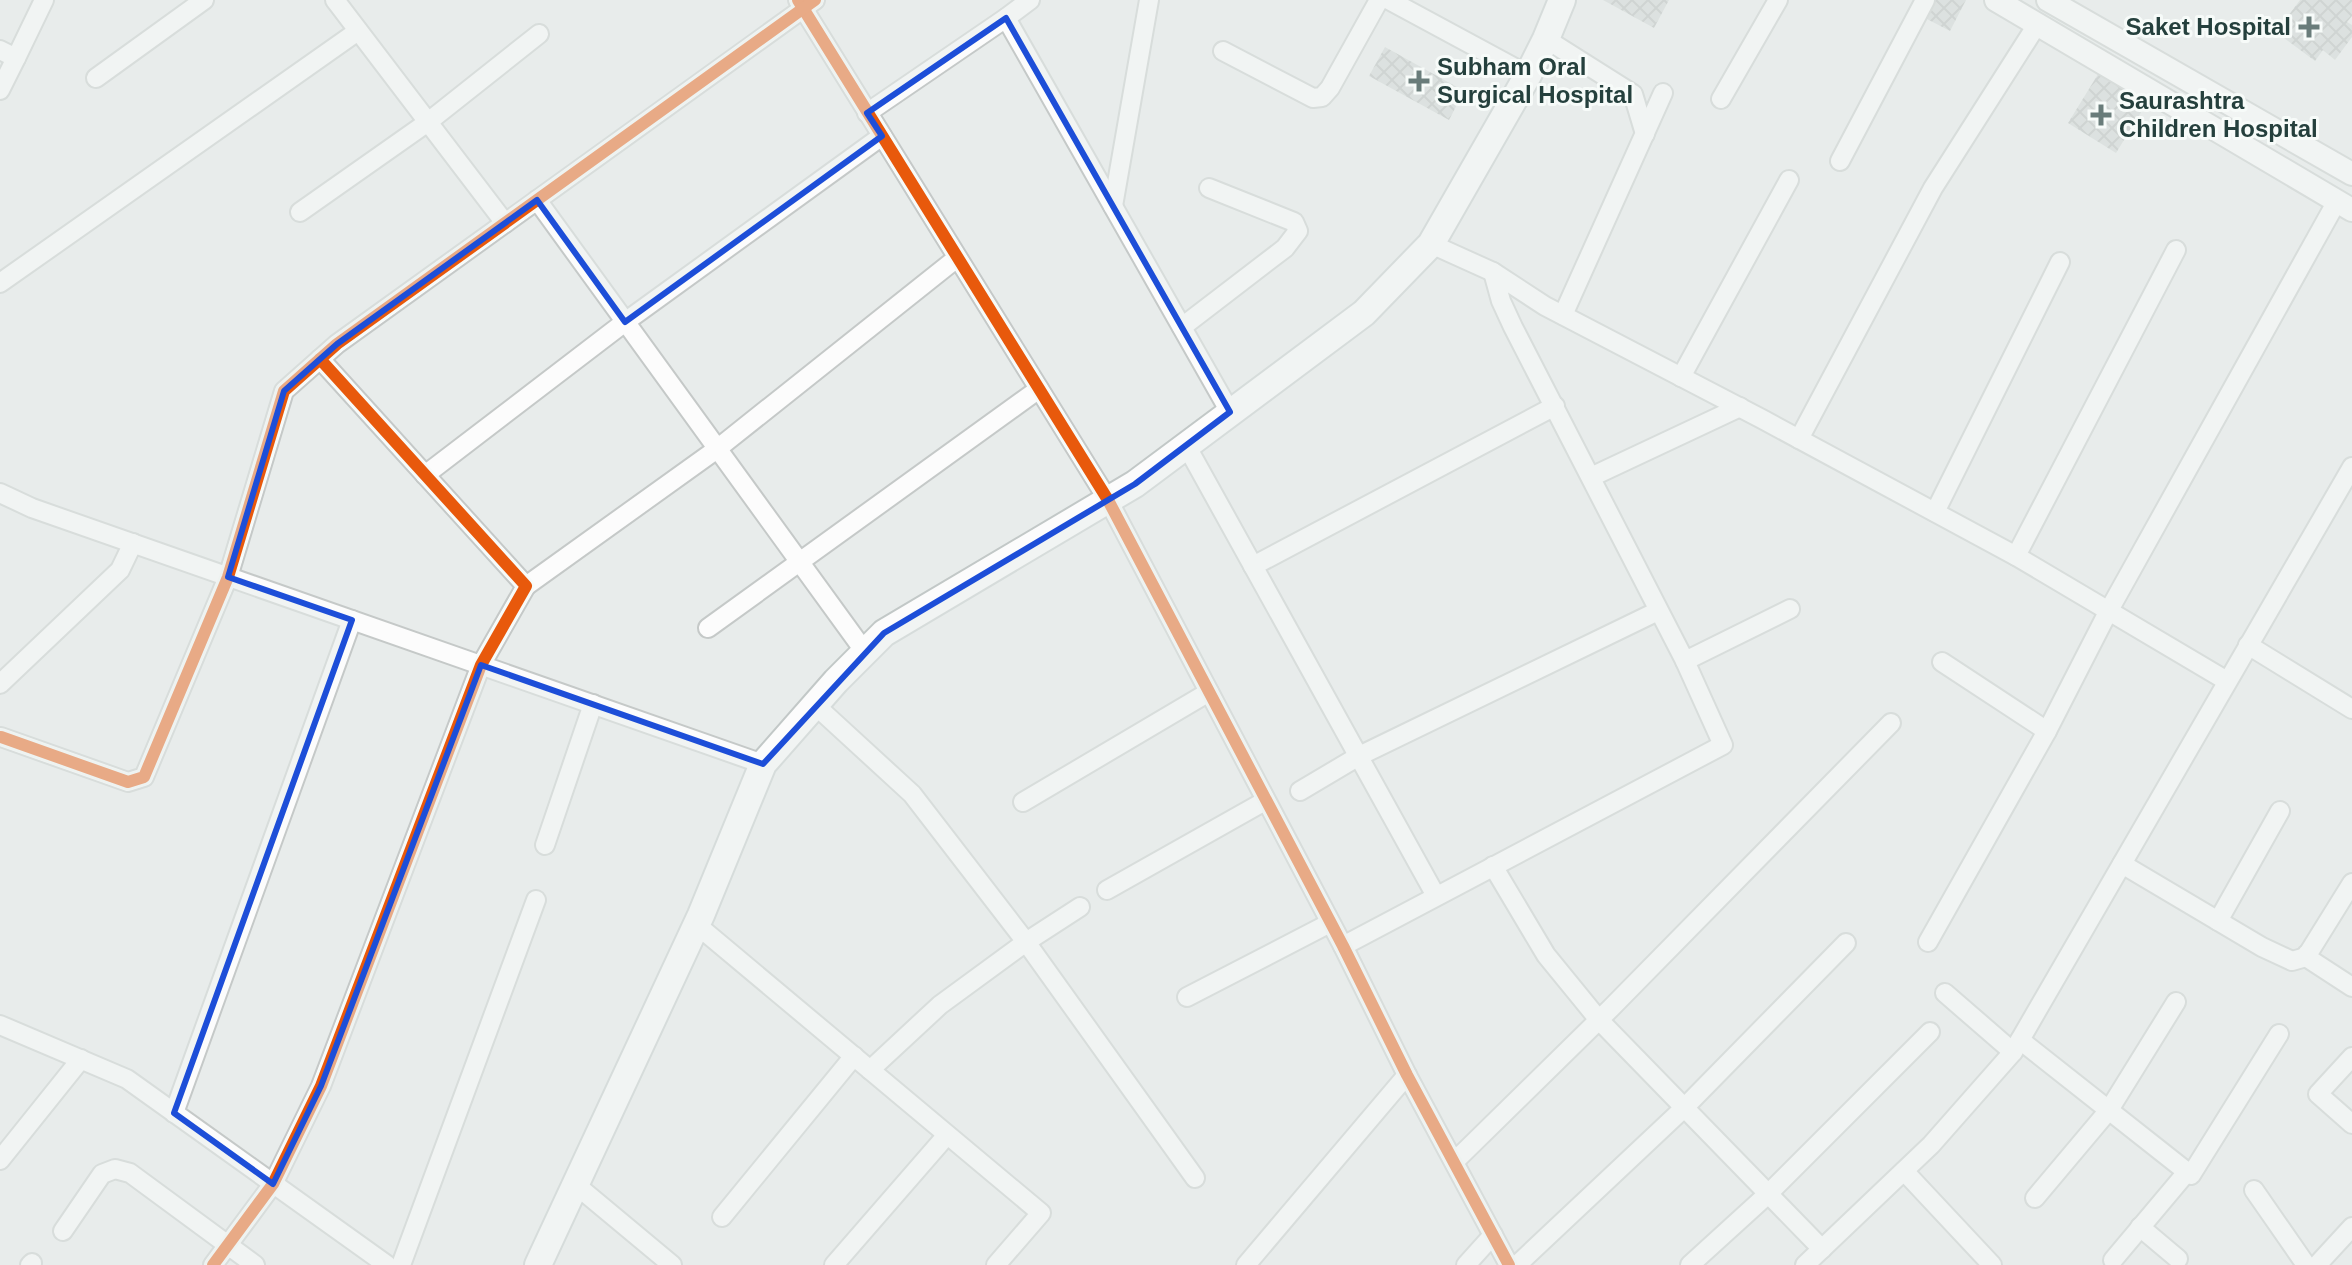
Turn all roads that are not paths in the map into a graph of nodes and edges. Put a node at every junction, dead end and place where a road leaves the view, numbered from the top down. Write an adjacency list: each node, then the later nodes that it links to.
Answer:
1 (44, 0): 20 (street)
2 (204, 0): 22 (street)
3 (335, 0): 16 (street)
4 (1030, 0): 14 (street)
5 (1149, 0): 35 (street)
6 (1379, 0): 19 (street)
7 (1389, 0): 21 (street)
8 (1562, 0): 18 (main road)
9 (1778, 0): 25 (street)
10 (1925, 0): 30 (street)
11 (1996, 0): 15 (street)
12 (2048, 0): 31 (street)
13 (805, 3): 26 (street); 34 (street)
14 (1006, 18): 26 (street); 35 (street)
15 (2038, 23): 36 (street); 54 (street)
16 (358, 31): 27 (street); 44 (street)
17 (539, 34): 27 (street)
18 (1546, 39): 21 (main road); 28 (street)
19 (1223, 51)
20 (8, 54): 23 (street)
21 (1528, 75): 39 (main road)
22 (96, 78)
23 (0, 90)
24 (1663, 93): 28 (street)
25 (1721, 99)
26 (867, 113): 29 (street)
27 (428, 122): 37 (street); 38 (street)
28 (1645, 134): 45 (street)
29 (882, 136): 41 (street); 46 (street)
30 (1840, 161)
31 (2352, 174)
32 (1789, 180): 49 (street)
33 (1209, 188): 47 (street)
34 (537, 200): 38 (street); 46 (street)
35 (1113, 206): 47 (street)
36 (2348, 207): 71 (street)
37 (300, 212)
38 (505, 223): 48 (street)
39 (1431, 244): 43 (street); 53 (main road)
40 (2176, 250): 64 (street)
41 (957, 258): 50 (street); 56 (street)
42 (2060, 262): 62 (street)
43 (1493, 272): 45 (street); 51 (street)
44 (0, 283)
45 (1563, 315): 49 (street)
46 (625, 322): 56 (street); 58 (street)
47 (1182, 327): 53 (street)
48 (320, 359): 58 (street); 67 (street)
49 (1681, 377): 52 (street)
50 (1039, 389): 61 (street); 65 (street)
51 (1555, 406): 59 (street); 66 (street)
52 (1740, 407): 54 (street); 59 (street)
53 (1230, 412): 55 (main road)
54 (1799, 439): 62 (street)
55 (1186, 445): 61 (main road); 66 (street)
56 (717, 449): 65 (street); 68 (street)
57 (2352, 467): 74 (street)
58 (425, 475): 68 (street)
59 (1591, 477): 70 (street)
60 (0, 493): 63 (street)
61 (1108, 500): 75 (main road); 81 (street)
62 (1935, 512): 64 (street)
63 (133, 543): 67 (street); 80 (street)
64 (2016, 556): 71 (street)
65 (799, 563): 73 (street); 75 (street)
66 (1253, 566): 88 (street)
67 (228, 577): 72 (street); 87 (street)
68 (526, 586): 78 (street)
69 (1790, 609): 76 (street)
70 (1658, 611): 76 (street); 88 (street)
71 (2108, 612): 79 (street); 86 (street)
72 (352, 620): 78 (street); 126 (street)
73 (708, 628)
74 (2248, 645): 79 (street); 82 (street)
75 (865, 652): 84 (main road)
76 (1685, 661): 96 (street)
77 (1942, 662): 86 (street)
78 (481, 665): 83 (street); 134 (street)
79 (2227, 681): 95 (street)
80 (0, 684)
81 (1209, 692): 91 (street); 92 (street)
82 (2349, 702)
83 (593, 704): 89 (street); 94 (street)
84 (815, 705): 89 (main road); 105 (street)
85 (1891, 723): 114 (street)
86 (2047, 731): 106 (street)
87 (1, 737)
88 (1359, 756): 90 (street); 99 (street)
89 (763, 764): 104 (main road)
90 (1300, 791)
91 (1265, 801): 98 (street); 103 (street)
92 (1023, 802)
93 (2280, 811): 102 (street)
94 (545, 845)
95 (2122, 864): 102 (street); 118 (street)
96 (1493, 866): 99 (street); 114 (street)
97 (2352, 883): 109 (street)
98 (1107, 890)
99 (1436, 896): 108 (street)
100 (536, 900): 151 (street)
101 (1080, 907): 105 (street)
102 (2218, 921): 109 (street)
103 (1330, 923): 108 (street); 112 (street)
104 (697, 925): 119 (street); 135 (main road)
105 (1026, 942): 122 (street); 133 (street)
106 (1928, 942)
107 (1846, 943): 124 (street)
108 (1343, 946): 123 (street)
109 (2306, 956): 110 (street)
110 (2352, 987)
111 (1945, 993): 118 (street)
112 (1187, 997)
113 (2176, 1002): 125 (street)
114 (1599, 1020): 124 (street); 130 (street)
115 (0, 1025): 121 (street)
116 (1930, 1032): 137 (street)
117 (2279, 1034): 132 (street)
118 (2016, 1046): 125 (street); 131 (street)
119 (854, 1056): 122 (street); 139 (street)
120 (2352, 1057): 127 (street)
121 (81, 1059): 126 (street); 129 (street)
122 (870, 1070): 128 (street)
123 (1407, 1075): 130 (street); 156 (street)
124 (1684, 1108): 137 (street); 159 (street)
125 (2109, 1110): 132 (street); 138 (street)
126 (174, 1113): 134 (street)
127 (2352, 1124)
128 (947, 1135): 154 (street); 155 (street)
129 (0, 1160)
130 (1455, 1161): 143 (street)
131 (1904, 1171): 145 (street); 162 (street)
132 (2187, 1172): 140 (street)
133 (1195, 1178)
134 (273, 1184): 144 (street); 150 (street)
135 (576, 1185): 152 (main road); 153 (street)
136 (2254, 1190): 163 (street)
137 (1768, 1194): 145 (street); 160 (street)
138 (2035, 1198)
139 (722, 1217)
140 (2140, 1227): 146 (street); 147 (street)
141 (2352, 1227): 164 (street)
142 (63, 1231): 144 (street)
143 (1493, 1235): 157 (street); 158 (street)
144 (227, 1246): 148 (street); 149 (street)
145 (1822, 1249): 161 (street)
146 (2178, 1259)
147 (2113, 1260)
148 (213, 1265)
149 (255, 1265)
150 (387, 1265)
151 (401, 1265)
152 (538, 1265)
153 (672, 1265)
154 (834, 1265)
155 (996, 1265)
156 (1246, 1265)
157 (1466, 1265)
158 (1509, 1265)
159 (1517, 1265)
160 (1690, 1265)
161 (1805, 1265)
162 (1992, 1265)
163 (2306, 1265)
164 (2317, 1265)

